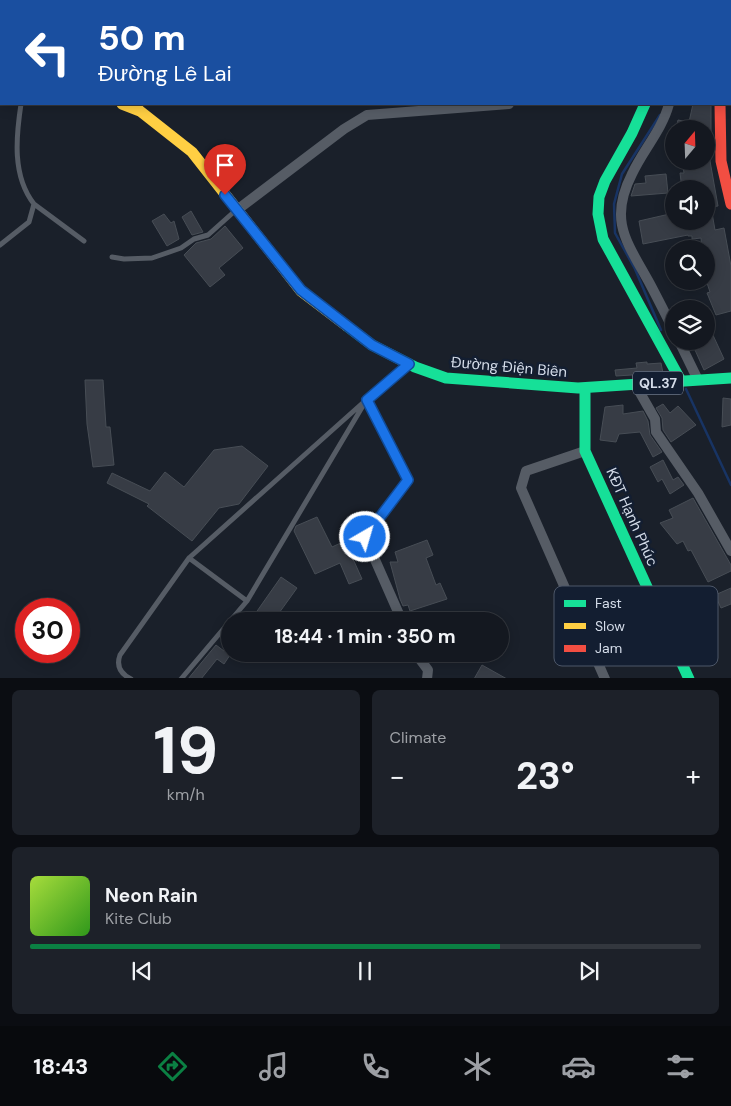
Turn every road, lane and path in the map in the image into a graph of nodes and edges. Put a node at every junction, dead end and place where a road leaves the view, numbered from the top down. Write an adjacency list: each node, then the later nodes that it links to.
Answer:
1 (21, 105): 7 (lane)
2 (125, 105): 9 (street, Đường Điện Biên / QL.37)
3 (496, 105): 9 (street)
4 (645, 105): 18 (street)
5 (669, 105): 13 (street)
6 (720, 105): 8 (street)
7 (34, 204): 10 (lane); 11 (lane)
8 (731, 204)
9 (237, 210): 12 (lane); 15 (street, Đường Điện Biên / QL.37)
10 (84, 241)
11 (0, 245)
12 (112, 257)
13 (665, 313)
14 (683, 350): 17 (street)
15 (409, 364): 20 (street, Đường Điện Biên / QL.37); 21 (street)
16 (731, 378): 17 (street, Đường Điện Biên / QL.37)
17 (698, 380): 18 (street, Đường Điện Biên / QL.37)
18 (680, 381): 19 (street, Đường Điện Biên / QL.37)
19 (635, 384): 20 (street, Đường Điện Biên / QL.37); 23 (street)
20 (585, 388): 22 (street, KĐT Hạnh Phúc)
21 (367, 400): 24 (lane); 27 (lane); 28 (street)
22 (585, 450): 25 (street); 26 (street, KĐT Hạnh Phúc)
23 (731, 551)
24 (189, 558): 27 (lane); 32 (lane)
25 (564, 586)
26 (647, 586)
27 (247, 600): 33 (lane)
28 (398, 612)
29 (422, 662): 34 (street)
30 (599, 666): 35 (street)
31 (683, 666): 36 (street, KĐT Hạnh Phúc)
32 (131, 678)
33 (181, 678)
34 (427, 678)
35 (605, 678)
36 (688, 678)

